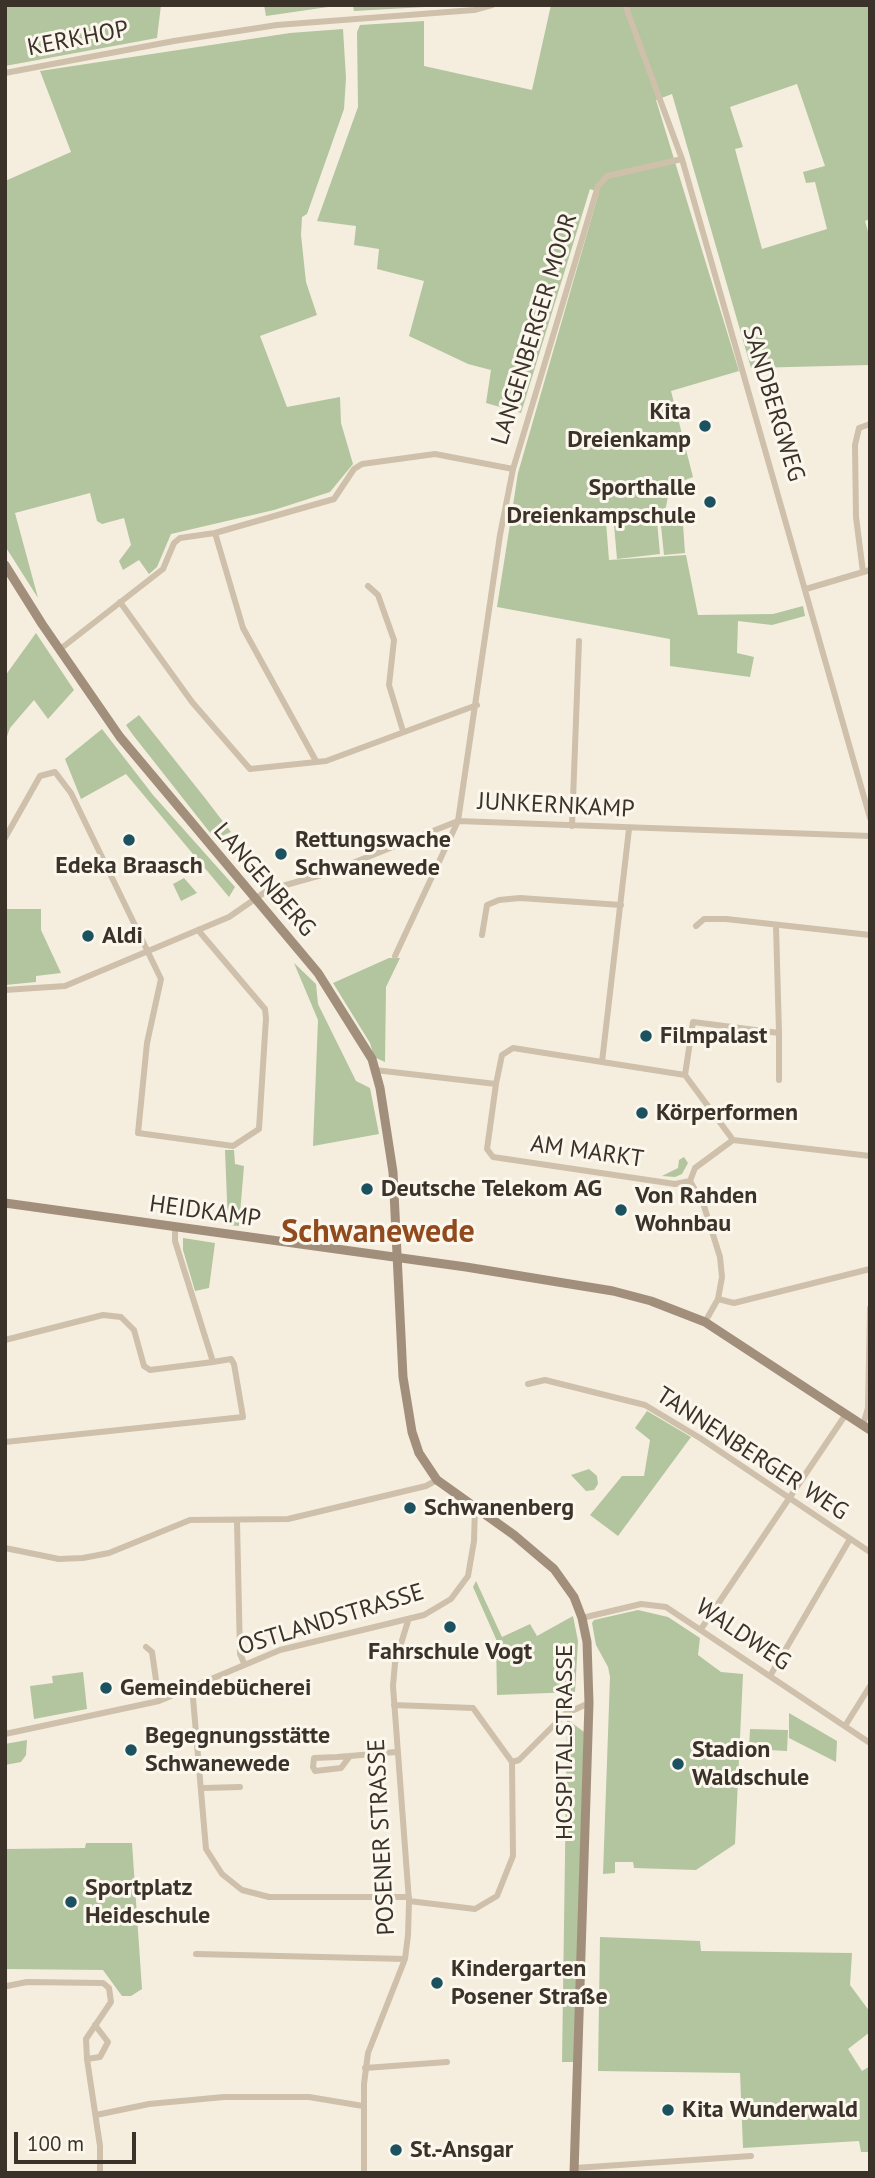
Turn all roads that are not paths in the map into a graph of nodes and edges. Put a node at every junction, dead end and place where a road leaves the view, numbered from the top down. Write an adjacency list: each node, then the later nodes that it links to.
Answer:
1 (492, 5): 3 (street, KERKHOP)
2 (625, 5): 4 (street, SANDBERGWEG)
3 (5, 73)
4 (682, 159): 6 (street, LANGENBERGER MOOR); 11 (street, SANDBERGWEG)
5 (870, 424): 9 (street)
6 (513, 469): 7 (street); 15 (street, LANGENBERGER MOOR)
7 (215, 533): 12 (street); 17 (street)
8 (5, 565): 14 (main road, LANGENBERG)
9 (866, 571): 11 (street)
10 (369, 586): 16 (street)
11 (806, 589): 18 (street, SANDBERGWEG)
12 (120, 602): 14 (street); 17 (street)
13 (579, 641): 20 (street)
14 (59, 650): 24 (main road, LANGENBERG)
15 (477, 705): 16 (street); 19 (street, LANGENBERGER MOOR)
16 (403, 730): 17 (street)
17 (316, 761)
18 (870, 818)
19 (458, 821): 20 (street, JUNKERNKAMP); 24 (street, JUNKERNKAMP); 32 (street, LANGENBERGER MOOR)
20 (572, 826): 21 (street, JUNKERNKAMP)
21 (629, 829): 22 (street, JUNKERNKAMP); 25 (street)
22 (870, 836)
23 (5, 838): 31 (street)
24 (256, 899): 28 (street, JUNKERNKAMP); 36 (main road, LANGENBERG)
25 (621, 905): 29 (street); 35 (street)
26 (696, 926): 27 (street)
27 (776, 926): 30 (street); 34 (street)
28 (198, 930): 31 (street, JUNKERNKAMP); 31 (street)
29 (482, 935)
30 (870, 935)
31 (149, 950): 33 (street, JUNKERNKAMP)
32 (395, 956)
33 (5, 990)
34 (779, 1033): 37 (street); 38 (street)
35 (602, 1062): 37 (street, AM MARKT); 39 (street, AM MARKT)
36 (375, 1070): 39 (street); 45 (main road, LANGENBERG)
37 (685, 1075): 40 (street)
38 (779, 1080)
39 (496, 1084): 42 (street, AM MARKT)
40 (733, 1140): 41 (street); 42 (street)
41 (870, 1156)
42 (690, 1181): 47 (street)
43 (5, 1203): 44 (main road, HEIDKAMP)
44 (176, 1227): 45 (main road, HEIDKAMP); 52 (street)
45 (400, 1259): 49 (main road, HEIDKAMP); 57 (main road, HOSPITALSTRASSE)
46 (870, 1269): 47 (street)
47 (718, 1300): 49 (street)
48 (870, 1308): 51 (street)
49 (705, 1322): 54 (main road, HEIDKAMP)
50 (5, 1340): 52 (street)
51 (869, 1342): 55 (street)
52 (213, 1362): 56 (street)
53 (528, 1384): 58 (street, TANNENBERGER WEG)
54 (846, 1414): 55 (main road, HEIDKAMP); 58 (street)
55 (866, 1427)
56 (5, 1442)
57 (436, 1480): 59 (main road, HOSPITALSTRASSE); 60 (street)
58 (790, 1498): 61 (street, TANNENBERGER WEG); 66 (street)
59 (475, 1507): 64 (main road, HOSPITALSTRASSE); 65 (street, OSTLANDSTRASSE)
60 (237, 1521): 62 (street); 68 (street)
61 (850, 1539): 63 (street, TANNENBERGER WEG); 69 (street)
62 (5, 1548)
63 (870, 1552)
64 (582, 1618): 66 (street, WALDWEG); 73 (main road, HOSPITALSTRASSE)
65 (408, 1620): 68 (street, OSTLANDSTRASSE); 74 (street, POSENER STRASSE)
66 (701, 1629): 69 (street, WALDWEG)
67 (146, 1647): 72 (street)
68 (244, 1663): 71 (street, OSTLANDSTRASSE)
69 (770, 1676): 75 (street, WALDWEG)
70 (870, 1686): 75 (street)
71 (190, 1690): 72 (street, OSTLANDSTRASSE); 82 (street)
72 (159, 1701): 76 (street, OSTLANDSTRASSE)
73 (589, 1703): 80 (street); 94 (main road, HOSPITALSTRASSE)
74 (394, 1705): 78 (street, POSENER STRASSE); 80 (street)
75 (845, 1726): 77 (street, WALDWEG)
76 (5, 1734)
77 (870, 1743)
78 (396, 1752): 79 (street); 83 (street, POSENER STRASSE)
79 (349, 1756): 79 (street)
80 (512, 1762): 83 (street)
81 (240, 1787): 82 (street)
82 (202, 1788): 83 (street)
83 (409, 1899): 85 (street, POSENER STRASSE)
84 (196, 1954): 85 (street)
85 (405, 1959): 90 (street, POSENER STRASSE)
86 (7, 1986): 87 (street)
87 (95, 2025): 88 (street); 88 (street)
88 (88, 2059): 92 (street)
89 (447, 2062): 90 (street)
90 (365, 2068): 91 (street, POSENER STRASSE)
91 (363, 2106): 92 (street); 96 (street, POSENER STRASSE)
92 (96, 2115): 95 (street)
93 (751, 2156): 94 (street)
94 (574, 2170)
95 (100, 2173)
96 (365, 2173)

